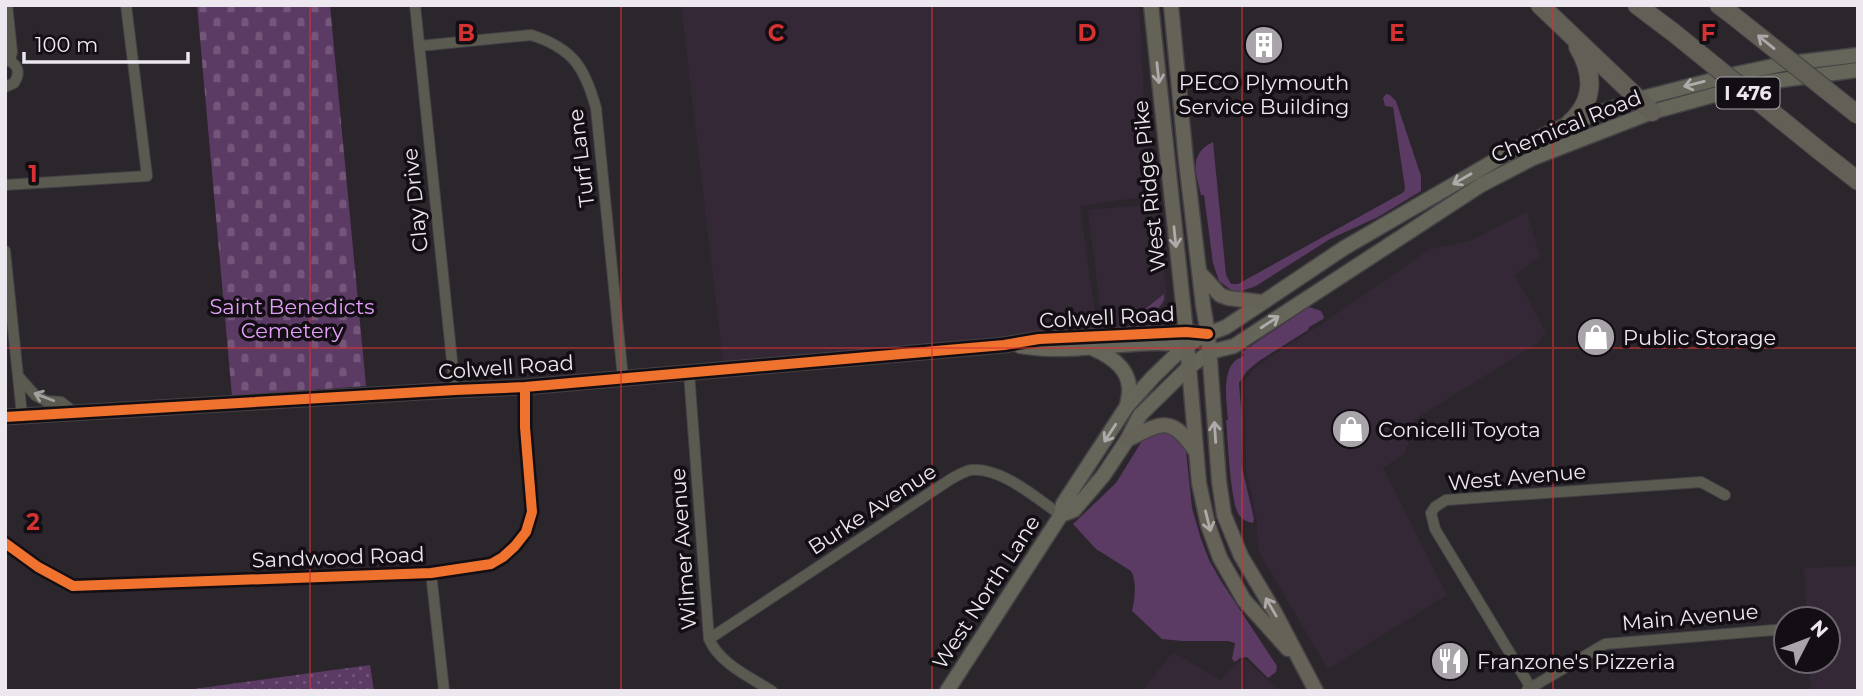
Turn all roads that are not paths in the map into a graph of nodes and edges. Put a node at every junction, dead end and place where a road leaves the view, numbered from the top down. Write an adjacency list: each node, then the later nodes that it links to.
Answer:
1 (7, 5): 12 (street)
2 (126, 5): 20 (street)
3 (415, 5): 10 (street, Clay Drive)
4 (1151, 5): 25 (main road, West Ridge Pike, one-way to 25)
5 (1171, 5): 22 (main road, West Ridge Pike)
6 (1540, 5): 9 (highway)
7 (1637, 5): 19 (highway, I 476, bridge)
8 (1725, 10): 17 (highway, I 476, one-way to 8, bridge)
9 (1571, 35): 15 (highway); 18 (highway)
10 (419, 46): 32 (street, Turf Lane); 34 (street, Clay Drive)
11 (1858, 54): 15 (main road, Chemical Road, one-way to 15)
12 (7, 60): 14 (street)
13 (1858, 70): 16 (main road, Chemical Road)
14 (5, 87)
15 (1639, 99): 16 (highway); 18 (main road, Chemical Road)
16 (1652, 112): 28 (main road, Chemical Road, one-way to 16)
17 (1858, 115)
18 (1570, 123): 23 (main road, Chemical Road, one-way to 23)
19 (1858, 180)
20 (5, 185)
21 (5, 251): 31 (street)
22 (1200, 273): 23 (main road); 24 (main road, West Ridge Pike)
23 (1262, 302): 24 (main road, Chemical Road)
24 (1208, 334): 25 (main road, West North Lane); 28 (main road, West Ridge Pike)
25 (1186, 338): 26 (main road, Colwell Road); 27 (main road, Colwell Road); 28 (main road); 29 (main road, West Ridge Pike); 35 (main road, West North Lane)
26 (1009, 344): 27 (main road, Colwell Road); 30 (main road, Colwell Road)
27 (1089, 348): 35 (main road)
28 (1210, 352): 29 (main road, West North Lane); 47 (main road, West Ridge Pike, one-way to 28)
29 (1189, 367): 39 (main road, West North Lane); 40 (main road, West Ridge Pike)
30 (689, 373): 32 (main road, Colwell Road); 46 (street, Wilmer Avenue)
31 (18, 375): 36 (street, one-way to 31); 37 (street)
32 (623, 377): 33 (main road, Colwell Road)
33 (525, 387): 34 (main road, Colwell Road); 44 (street, Sandwood Road)
34 (455, 390): 36 (main road, Colwell Road)
35 (1128, 405): 42 (main road, West North Lane, one-way to 42)
36 (74, 412): 37 (main road, Colwell Road)
37 (22, 415): 38 (main road, Colwell Road)
38 (5, 417)
39 (1127, 440): 40 (main road); 42 (main road, West North Lane)
40 (1196, 453): 47 (main road, West Ridge Pike, one-way to 47)
41 (1725, 495): 48 (street, West Avenue)
42 (1061, 515): 46 (street, Burke Avenue); 51 (main road, West North Lane)
43 (5, 543): 44 (street, Sandwood Road)
44 (431, 573): 49 (street)
45 (1772, 630): 48 (street, Main Avenue)
46 (709, 639): 50 (street, Wilmer Avenue)
47 (1302, 666): 52 (main road, West Ridge Pike)
48 (1528, 689)
49 (444, 691)
50 (772, 691)
51 (947, 691)
52 (1316, 691)

